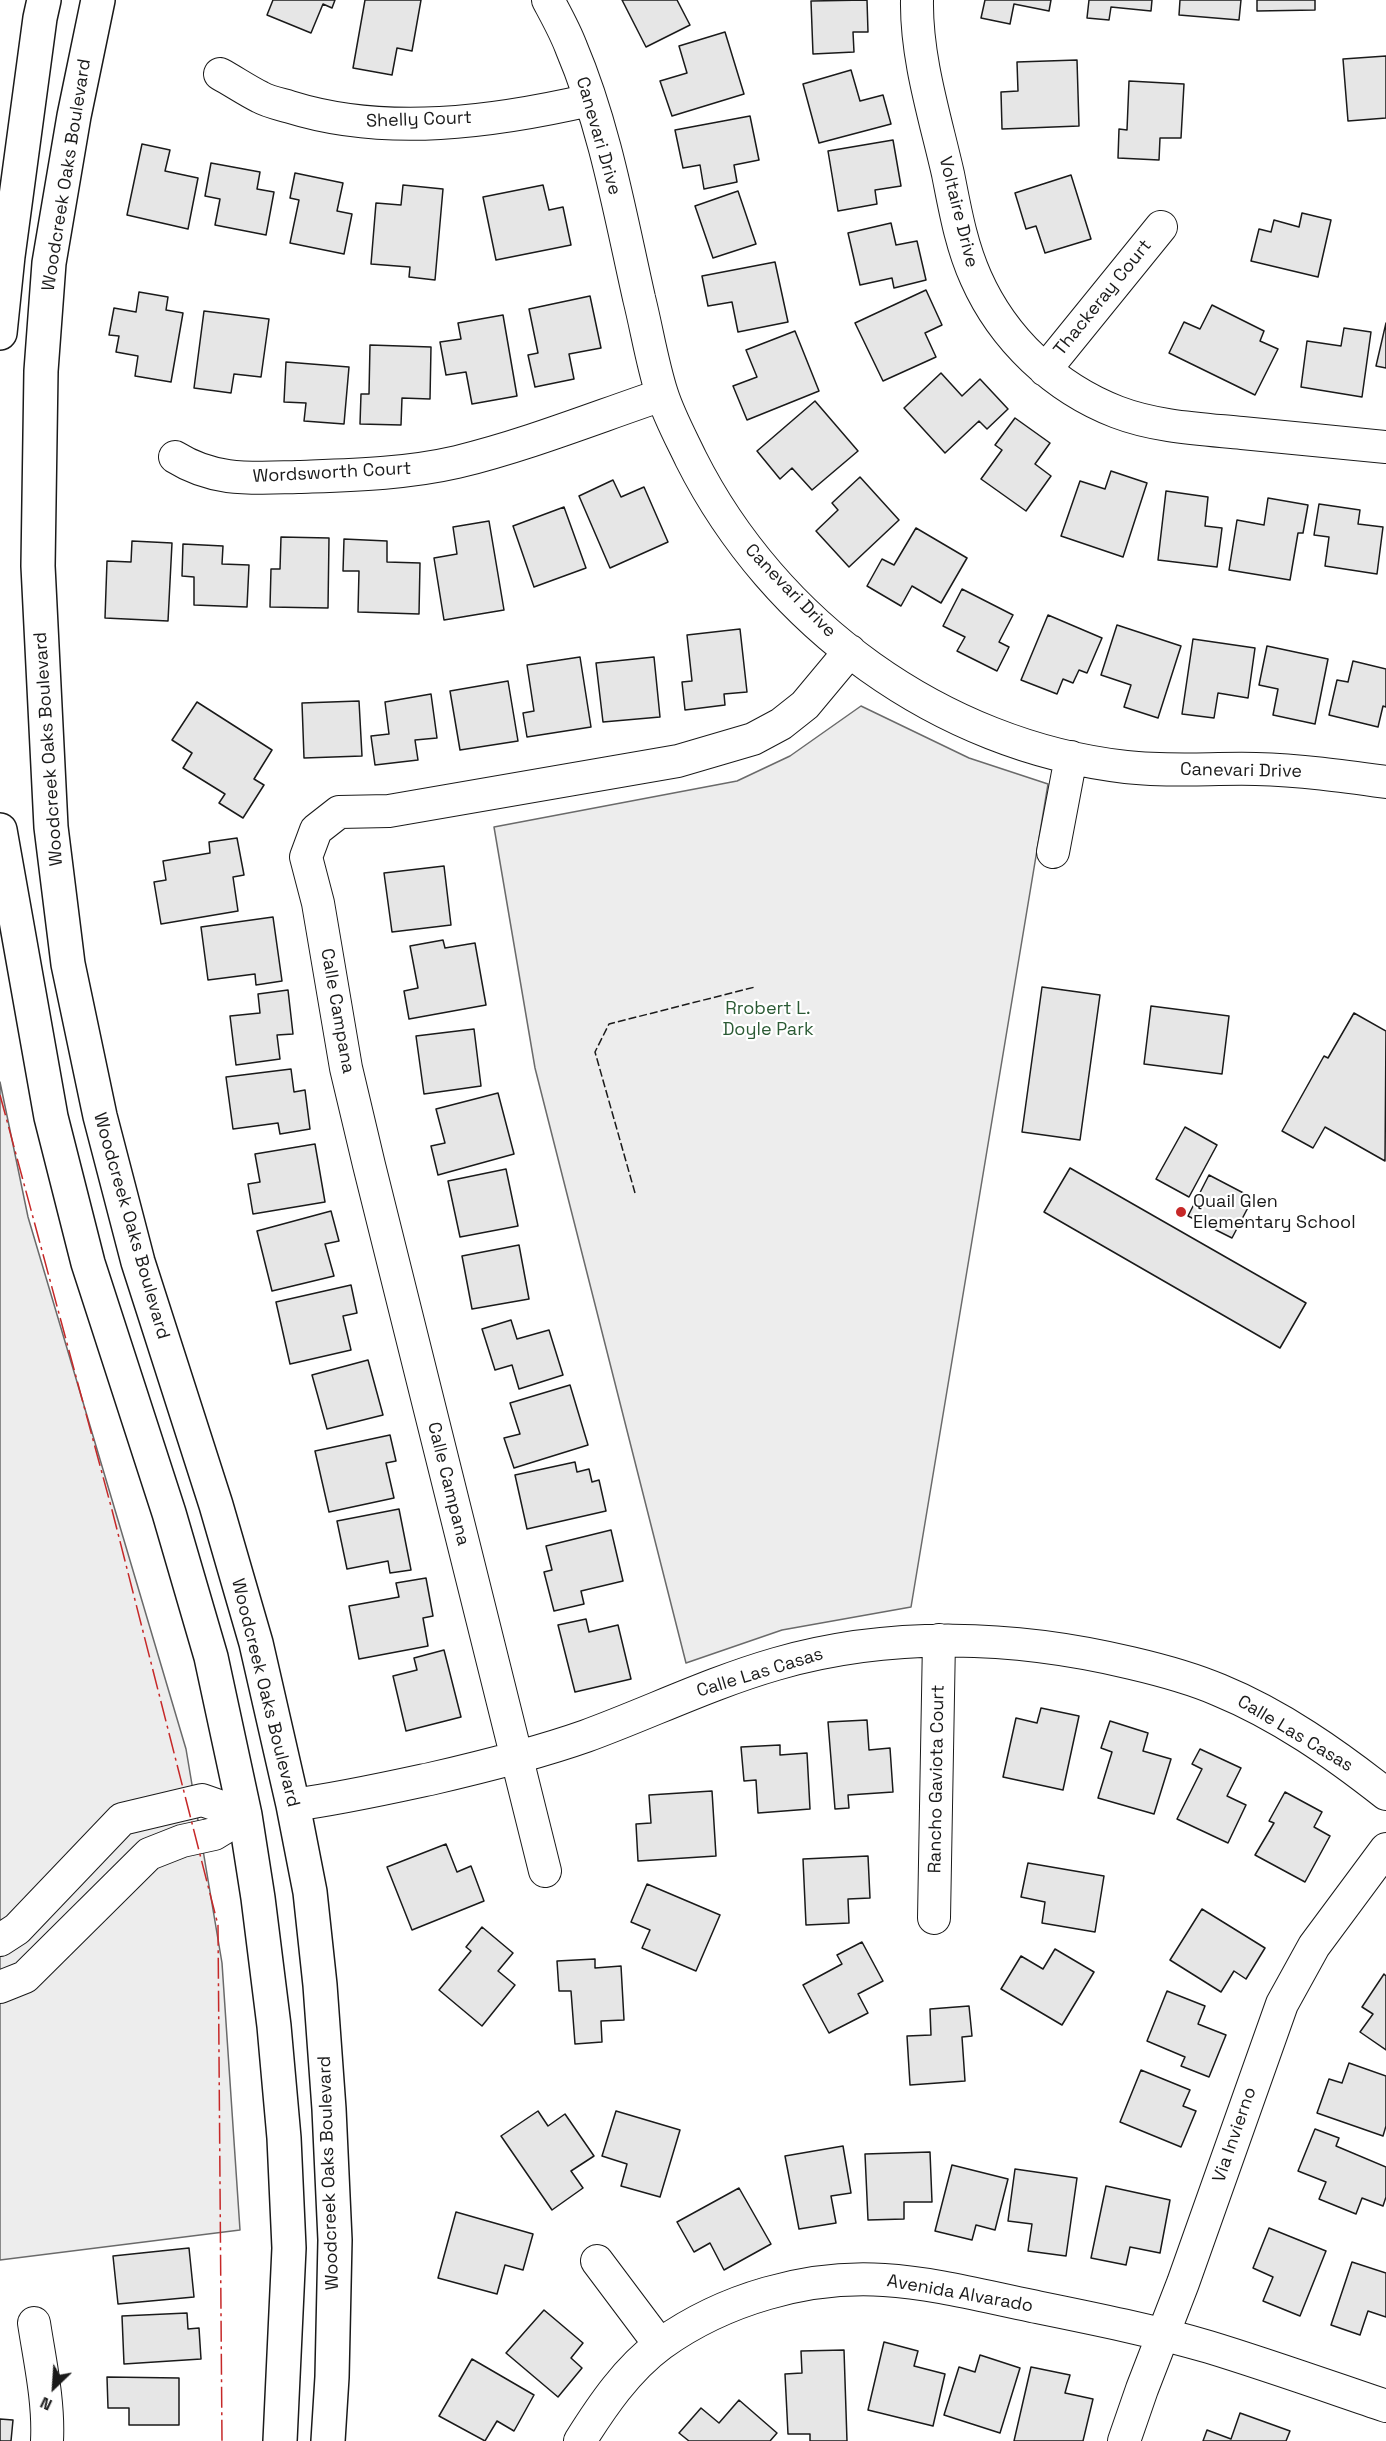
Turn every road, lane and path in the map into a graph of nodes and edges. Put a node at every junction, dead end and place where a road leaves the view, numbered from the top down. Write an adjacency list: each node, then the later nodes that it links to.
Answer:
1 (45, 0): 8 (main road)
2 (98, 0): 21 (main road, Woodcreek Oaks Boulevard)
3 (548, 0): 6 (street, Canevari Drive)
4 (917, 0): 9 (street, Voltaire Drive)
5 (220, 74): 6 (street, Shelly Court)
6 (590, 100): 10 (street, Canevari Drive)
7 (1161, 227): 9 (street, Thackeray Court)
8 (0, 333)
9 (1045, 370): 11 (street, Voltaire Drive)
10 (662, 395): 12 (street, Wordsworth Court); 13 (street, Canevari Drive)
11 (1386, 447)
12 (175, 457)
13 (850, 651): 14 (street, Canevari Drive); 19 (street, Calle Campana)
14 (1071, 757): 15 (street, Canevari Drive); 17 (street)
15 (1386, 782)
16 (0, 830): 22 (main road)
17 (1053, 852)
18 (939, 1640): 19 (street, Calle Las Casas); 20 (street, Calle Las Casas); 25 (street, Rancho Gaviota Court)
19 (517, 1758): 21 (street, Calle Las Casas); 24 (street, Calle Campana)
20 (1386, 1794)
21 (293, 1804): 22 (main road); 35 (main road, Woodcreek Oaks Boulevard)
22 (245, 1815): 26 (street); 27 (street); 34 (main road)
23 (1386, 1849): 30 (street, Via Invierno)
24 (545, 1871)
25 (934, 1918)
26 (0, 1940)
27 (0, 1988)
28 (597, 2261): 31 (street)
29 (34, 2323): 33 (street)
30 (1163, 2335): 31 (street, Avenida Alvarado); 32 (street, Avenida Alvarado); 37 (street, Via Invierno)
31 (660, 2345): 36 (street, Avenida Alvarado)
32 (1386, 2406)
33 (46, 2441)
34 (280, 2441)
35 (328, 2441)
36 (580, 2441)
37 (1124, 2441)

